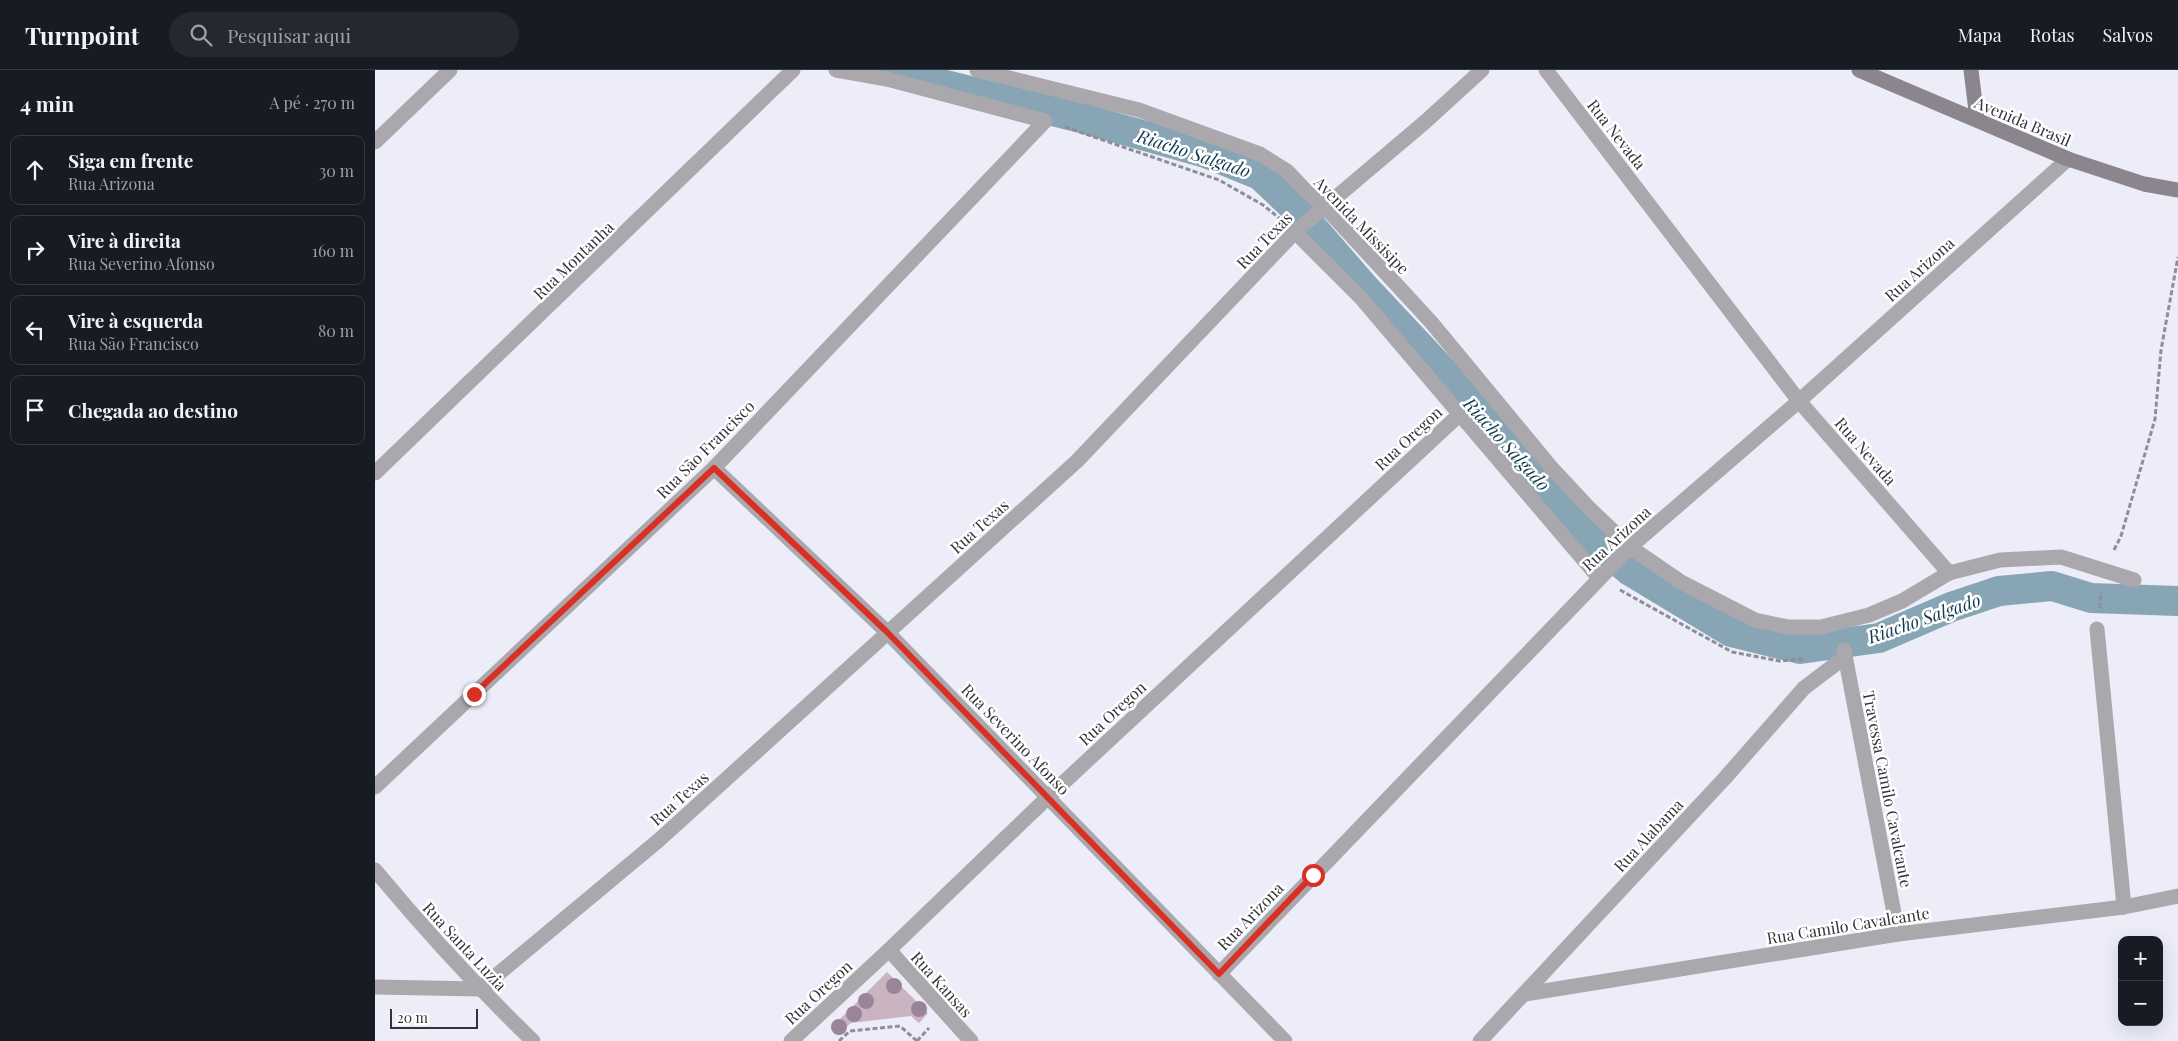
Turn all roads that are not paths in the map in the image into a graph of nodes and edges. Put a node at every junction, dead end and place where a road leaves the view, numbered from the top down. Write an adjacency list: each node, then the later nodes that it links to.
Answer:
1 (451, 70): 10 (street)
2 (793, 70): 18 (street, Rua Montanha)
3 (836, 70): 17 (street, Rua São Francisco)
4 (977, 70): 13 (street, Avenida Missisipe)
5 (1482, 70): 13 (street, Rua Texas)
6 (1546, 70): 15 (street, Rua Nevada)
7 (1859, 70): 9 (street, Avenida Brasil)
8 (1971, 70): 9 (street)
9 (1977, 119): 11 (street, Avenida Brasil)
10 (375, 142)
11 (2068, 159): 12 (street, Avenida Brasil); 15 (street, Rua Arizona)
12 (2178, 190)
13 (1324, 206): 14 (street, Rua Texas); 19 (street, Avenida Missisipe)
14 (1297, 231): 16 (street); 24 (street, Rua Texas)
15 (1799, 401): 19 (street, Rua Arizona); 20 (street, Rua Nevada)
16 (1459, 414): 21 (street); 27 (street, Rua Oregon)
17 (714, 468): 24 (street, Rua Severino Afonso); 26 (street, Rua São Francisco)
18 (375, 473)
19 (1628, 549): 20 (street); 21 (street, Rua Arizona)
20 (1949, 573): 22 (street)
21 (1602, 575): 33 (street, Rua Arizona)
22 (2134, 580)
23 (2097, 629): 30 (street)
24 (887, 632): 27 (street, Rua Severino Afonso); 35 (street, Rua Texas)
25 (1845, 653): 31 (street, Travessa Camilo Cavalcante); 36 (street, Rua Alabama)
26 (375, 787)
27 (1048, 797): 32 (street, Rua Oregon); 33 (street, Rua Severino Afonso)
28 (375, 870): 35 (street, Rua Santa Luzia)
29 (2178, 896): 30 (street, Rua Camilo Cavalcante)
30 (2123, 907): 31 (street, Rua Camilo Cavalcante)
31 (1898, 934): 36 (street, Rua Camilo Cavalcante)
32 (889, 950): 38 (street, Rua Oregon); 39 (street, Rua Kansas)
33 (1219, 974): 40 (street, Rua Severino Afonso)
34 (375, 986): 35 (street)
35 (480, 989): 37 (street, Rua Santa Luzia)
36 (1525, 994): 41 (street, Rua Alabama)
37 (533, 1041)
38 (791, 1041)
39 (971, 1041)
40 (1285, 1041)
41 (1480, 1041)

